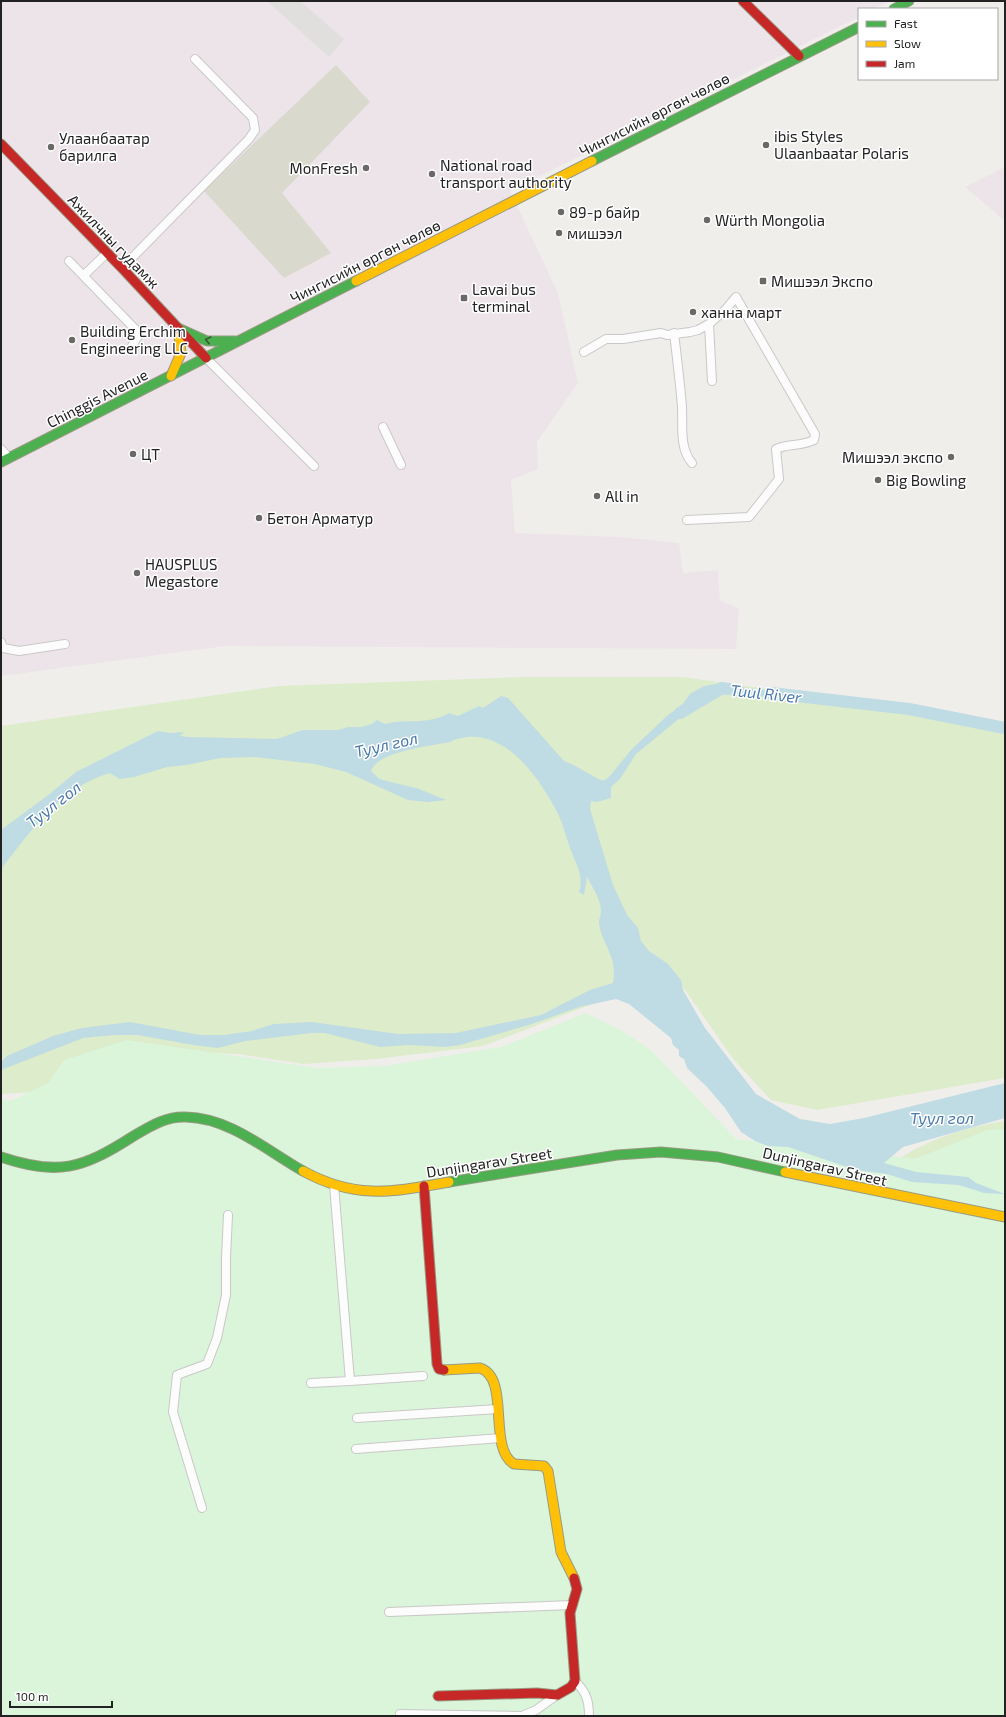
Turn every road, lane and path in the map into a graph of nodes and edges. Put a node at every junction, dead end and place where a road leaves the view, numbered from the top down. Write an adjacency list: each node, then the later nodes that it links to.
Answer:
1 (743, 1): 5 (main road)
2 (909, 1): 3 (main road)
3 (896, 8)
4 (858, 27): 5 (main road, Чингисийн өргөн чөлөө)
5 (799, 56): 15 (main road, Чингисийн өргөн чөлөө)
6 (195, 59): 10 (street)
7 (1, 144): 8 (main road, Ажилчны гудамж)
8 (107, 253): 10 (main road, Ажилчны гудамж); 11 (street)
9 (69, 261): 11 (street)
10 (122, 268): 13 (main road, Ажилчны гудамж)
11 (84, 275): 16 (street)
12 (709, 324): 14 (street); 20 (street); 27 (street)
13 (178, 328): 15 (main road, one-way to 13); 18 (main road, Ажилчны гудамж); 19 (main road)
14 (674, 333): 17 (street); 24 (street)
15 (241, 340): 18 (main road, Чингисийн өргөн чөлөө)
16 (132, 346)
17 (584, 352)
18 (206, 358): 19 (main road, Chinggis Avenue); 26 (street)
19 (171, 376): 23 (main road, Chinggis Avenue)
20 (712, 381)
21 (383, 427): 25 (street)
22 (1, 449): 23 (street)
23 (5, 460)
24 (692, 463)
25 (401, 465)
26 (314, 466)
27 (687, 520)
28 (1, 642): 29 (street)
29 (65, 644)
30 (1, 1157): 31 (main road, Dunjingarav Street)
31 (334, 1185): 32 (main road, Dunjingarav Street); 36 (street)
32 (424, 1186): 34 (main road, Dunjingarav Street); 38 (main road)
33 (228, 1214): 42 (street)
34 (1005, 1217)
35 (423, 1376): 36 (street)
36 (350, 1382): 37 (street)
37 (311, 1383)
38 (498, 1409): 39 (street); 40 (main road)
39 (357, 1418)
40 (501, 1438): 41 (street); 43 (main road)
41 (356, 1449)
42 (202, 1508)
43 (572, 1605): 44 (street); 45 (main road)
44 (389, 1612)
45 (575, 1681): 46 (main road); 49 (street)
46 (557, 1694): 47 (main road); 48 (street)
47 (438, 1696)
48 (400, 1714)
49 (589, 1716)

